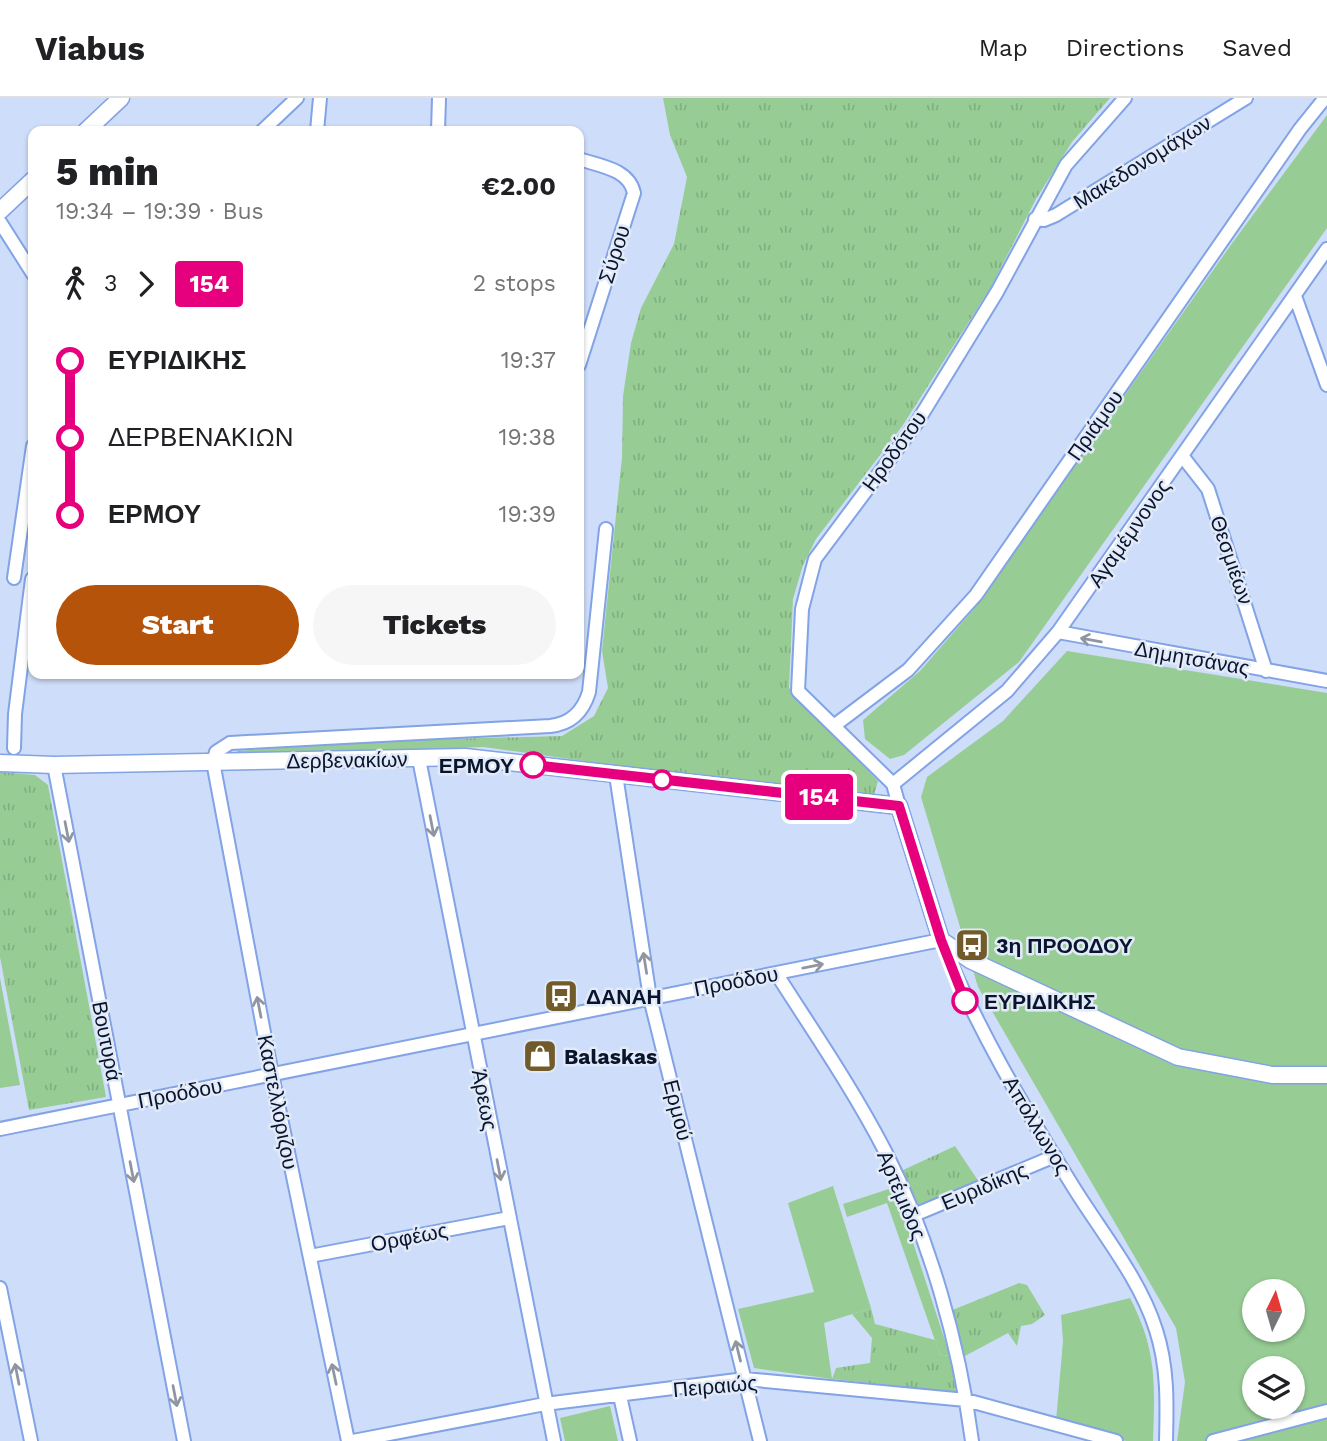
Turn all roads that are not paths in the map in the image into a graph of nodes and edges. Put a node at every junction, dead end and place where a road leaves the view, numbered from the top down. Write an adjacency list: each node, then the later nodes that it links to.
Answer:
1 (121, 98): 8 (street)
2 (297, 98): 9 (street)
3 (320, 98): 10 (street)
4 (439, 98): 11 (street)
5 (1125, 98): 15 (street, Ηροδότου)
6 (1246, 98): 15 (street, Μακεδονομάχων)
7 (1325, 98): 32 (street, Πριάμου)
8 (91, 126)
9 (267, 126)
10 (317, 126)
11 (438, 126)
12 (584, 161): 20 (street, Σύρου)
13 (28, 185): 14 (street)
14 (0, 211)
15 (1035, 219): 32 (street, Ηροδότου)
16 (0, 222): 18 (street)
17 (1327, 249): 19 (street, Αγαμέμνονος)
18 (28, 266)
19 (1295, 296): 21 (street); 22 (street, Αγαμέμνονος)
20 (584, 349)
21 (1327, 385)
22 (1183, 457): 29 (street, Αγαμέμνονος); 30 (street, Θεσμιέων)
23 (28, 481): 26 (street)
24 (606, 529): 35 (street, Δερβενακίων)
25 (0, 576): 26 (street)
26 (14, 578): 27 (street)
27 (28, 579)
28 (28, 610): 33 (street)
29 (1058, 632): 30 (street, Δημητσάνας, one-way to 29); 39 (street, Αγαμέμνονος)
30 (1266, 671): 31 (street, Δημητσάνας)
31 (1327, 681)
32 (835, 725): 39 (street, Ηροδότου)
33 (14, 748)
34 (419, 759): 35 (street, Δερβενακίων); 38 (street, Δερβενακίων); 44 (street, Άρεως, one-way to 44)
35 (213, 762): 37 (street, Δερβενακίων); 45 (street, Καστελλόριζου, one-way to 35)
36 (0, 763): 37 (street, Δερβενακίων)
37 (54, 765): 47 (street, Βουτυρά, one-way to 47)
38 (616, 775): 40 (street, Δερβενακίων); 43 (street, Ερμού, one-way to 38)
39 (893, 784): 40 (street, Ηροδότου)
40 (899, 806): 41 (street, Απόλλωνος)
41 (941, 940): 42 (street, Προόδου, one-way to 41); 46 (street); 49 (street, Απόλλωνος)
42 (776, 973): 43 (street, Προόδου); 50 (street, Αρτέμιδος)
43 (650, 998): 44 (street, Προόδου); 54 (street, Ερμού, one-way to 43)
44 (472, 1034): 45 (street, Προόδου); 51 (street, Άρεως, one-way to 51)
45 (272, 1074): 47 (street, Προόδου); 52 (street, Καστελλόριζου)
46 (1327, 1075)
47 (119, 1105): 48 (street, Προόδου); 60 (street, Βουτυρά, one-way to 60)
48 (0, 1129)
49 (1055, 1156): 50 (street, Ευριδίκης); 68 (street, Απόλλωνος)
50 (914, 1215): 56 (street, Αρτέμιδος)
51 (509, 1218): 52 (street, Ορφέως); 57 (street, Άρεως)
52 (310, 1256): 61 (street, Καστελλόριζου, one-way to 52)
53 (0, 1288): 59 (street, one-way to 53)
54 (745, 1379): 55 (street, Πειραιώς); 56 (street, Πειραιώς); 65 (street, Ερμού)
55 (620, 1396): 57 (street, Πειραιώς); 64 (street)
56 (967, 1400): 66 (street, Αρτέμιδος); 67 (street, Πειραιώς)
57 (545, 1404): 62 (street, Πειραιώς); 63 (street, Άρεως)
58 (1327, 1411): 69 (street)
59 (31, 1441)
60 (184, 1441)
61 (348, 1441)
62 (353, 1441)
63 (554, 1441)
64 (630, 1441)
65 (760, 1441)
66 (972, 1441)
67 (1116, 1441)
68 (1166, 1441)
69 (1213, 1441)

